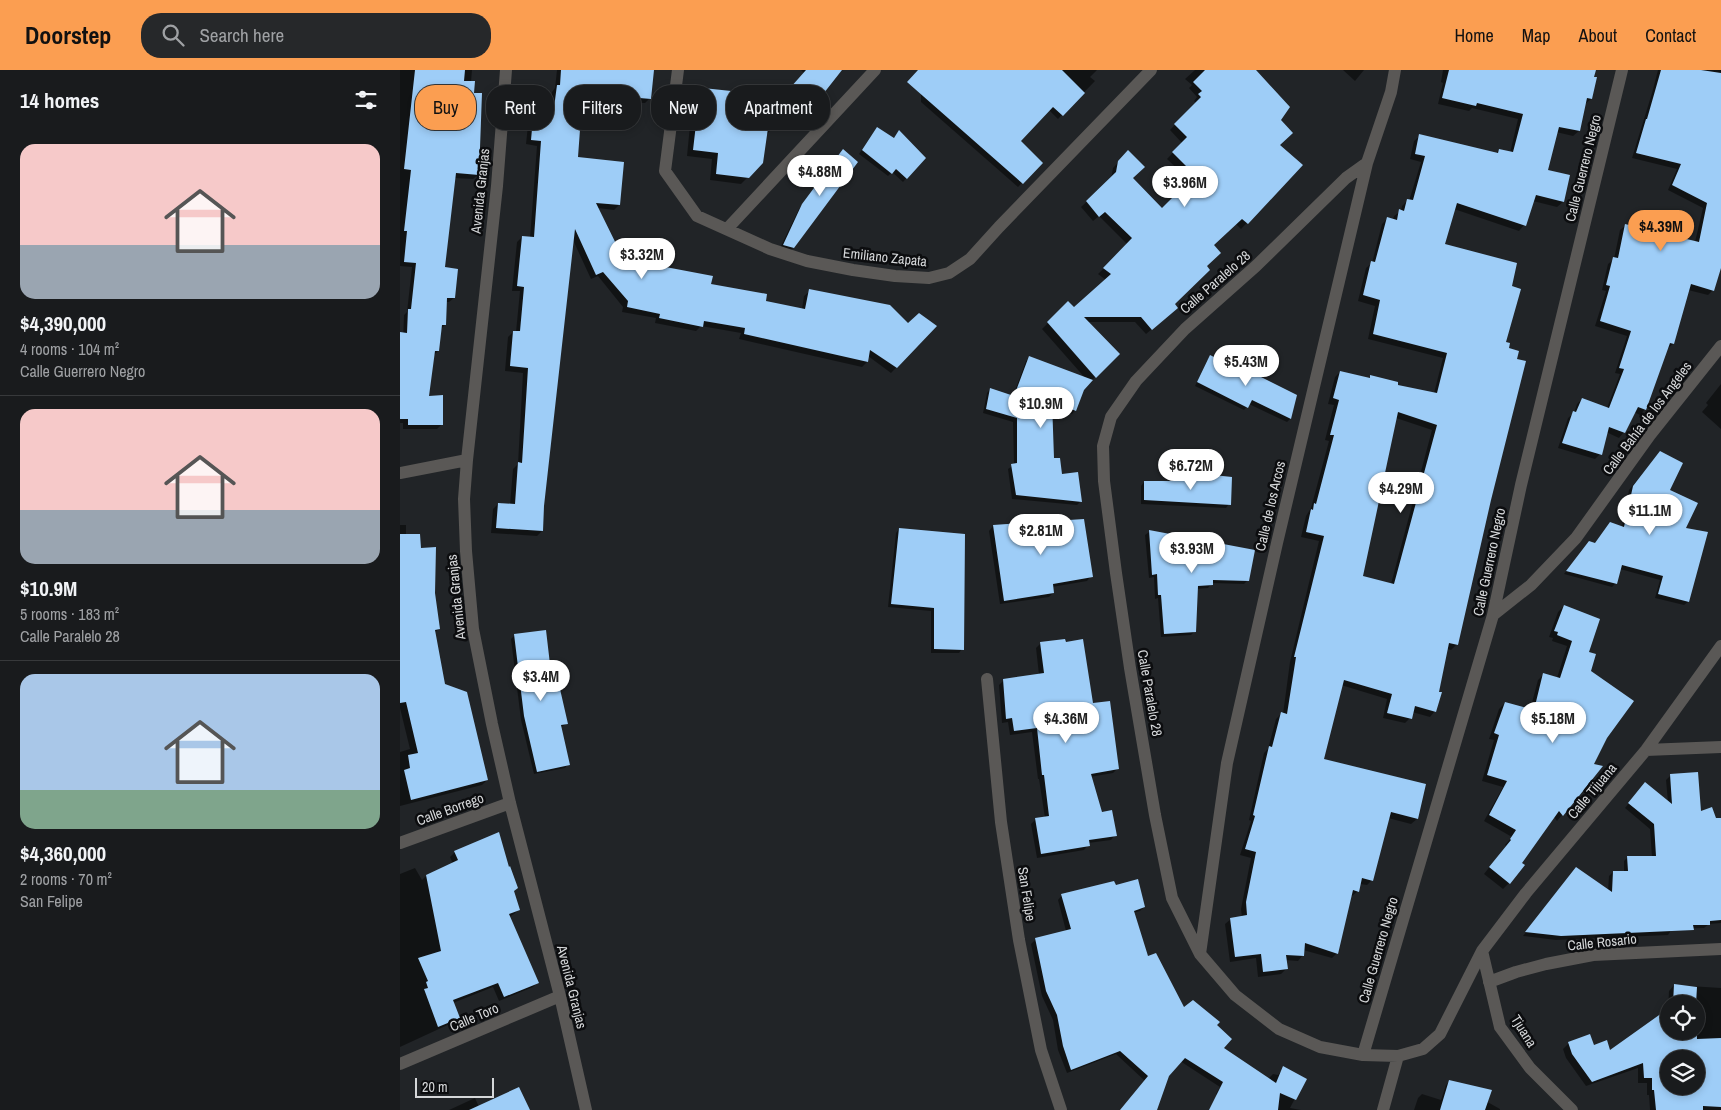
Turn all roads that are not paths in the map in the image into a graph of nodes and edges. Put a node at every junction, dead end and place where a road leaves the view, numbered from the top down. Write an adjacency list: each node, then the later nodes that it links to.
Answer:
1 (506, 70): 10 (street, Avenida Granjas)
2 (678, 70): 8 (street, Emiliano Zapata)
3 (875, 70): 8 (street)
4 (1152, 70): 8 (street, Emiliano Zapata)
5 (1395, 70): 7 (street, Calle de los Arcos)
6 (1622, 70): 12 (street, Calle Guerrero Negro)
7 (1367, 163): 21 (street, Calle de los Arcos); 21 (street, Calle Paralelo 28)
8 (727, 229)
9 (1721, 346): 12 (street, Calle Bahía de los Angeles)
10 (467, 460): 11 (street); 17 (street, Avenida Granjas)
11 (400, 473)
12 (1493, 615): 24 (street, Calle Guerrero Negro)
13 (1721, 646): 16 (street, Calle Tijuana)
14 (987, 679): 28 (street, San Felipe)
15 (1721, 747): 16 (street)
16 (1646, 750): 20 (street, Calle Tijuana)
17 (510, 803): 18 (street, Calle Borrego); 23 (street, Avenida Granjas)
18 (400, 843)
19 (1721, 949): 22 (street, Calle Rosario)
20 (1482, 951): 22 (street, Tjuana); 25 (street, Calle Paralelo 28)
21 (1200, 954): 24 (street, Calle Paralelo 28)
22 (1489, 982): 30 (street, Tjuana)
23 (560, 996): 26 (street, Calle Toro); 27 (street, Avenida Granjas)
24 (1363, 1055): 25 (street, Calle Paralelo 28)
25 (1398, 1056): 29 (street)
26 (400, 1064)
27 (586, 1110)
28 (1061, 1110)
29 (1383, 1110)
30 (1572, 1110)

